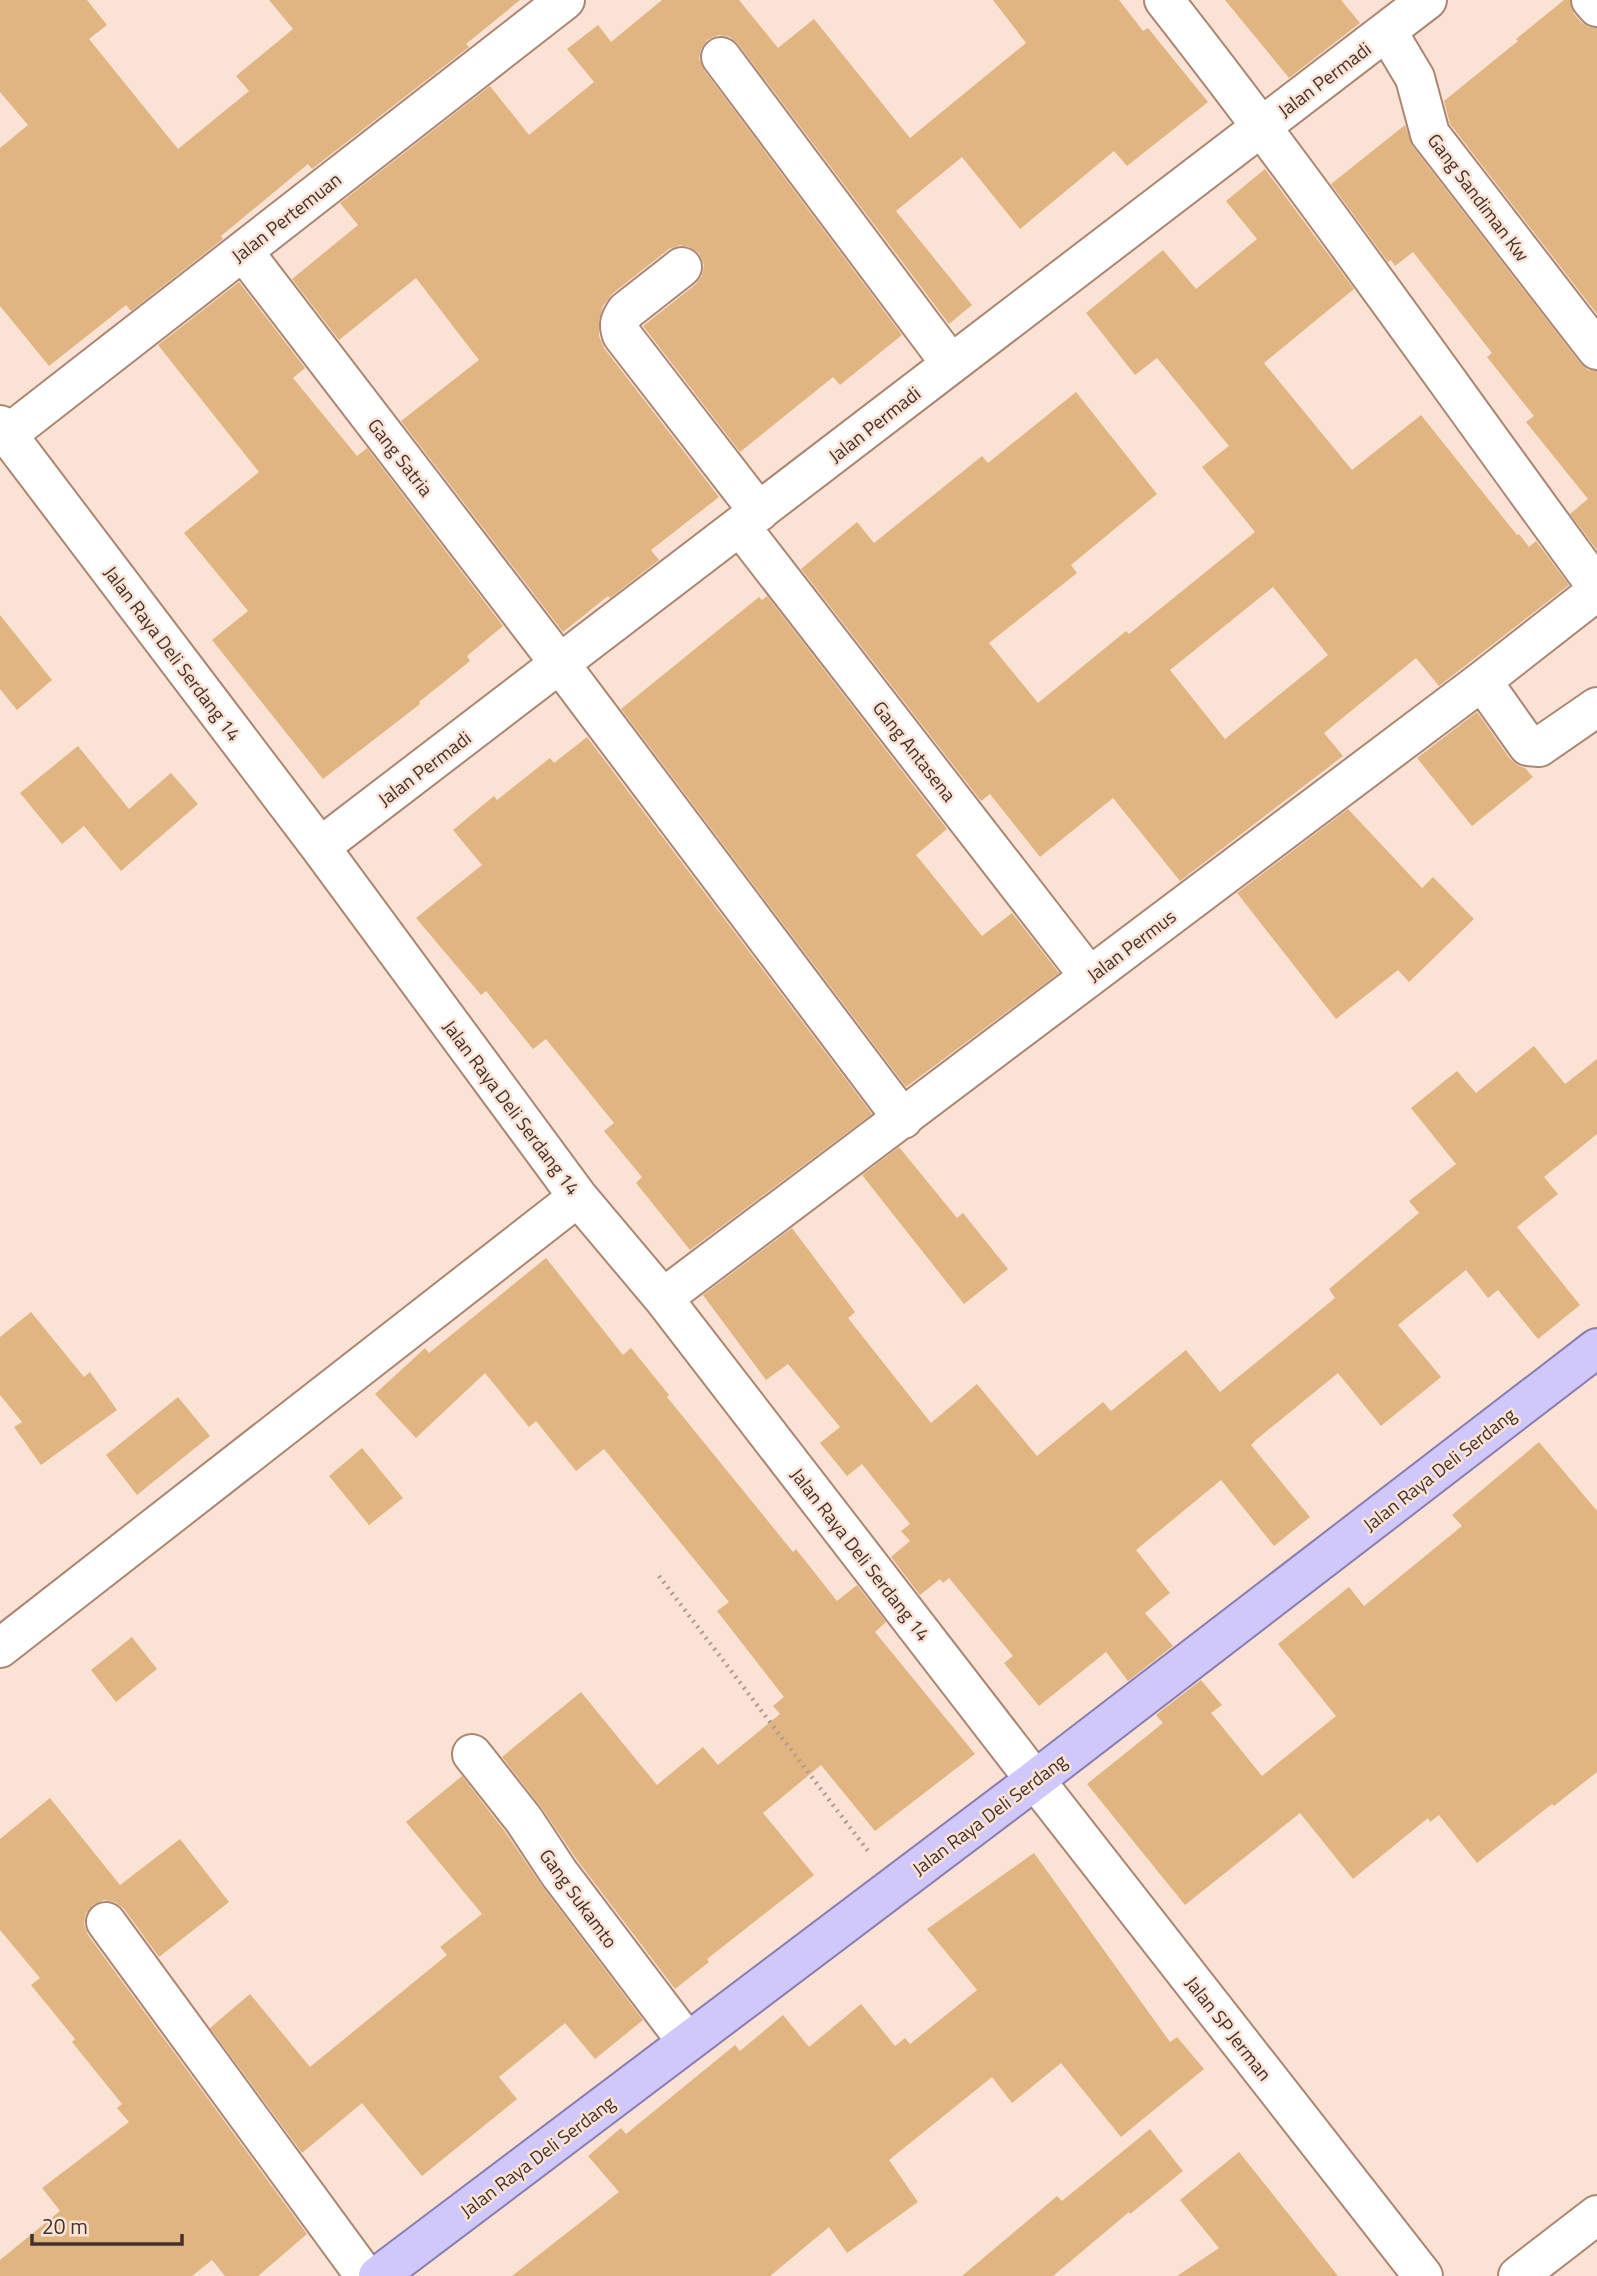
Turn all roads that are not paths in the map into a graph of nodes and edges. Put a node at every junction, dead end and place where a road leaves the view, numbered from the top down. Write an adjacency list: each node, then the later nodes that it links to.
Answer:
1 (565, 0): 9 (street, Jalan Pertemuan)
2 (1164, 0): 8 (street)
3 (1427, 0): 6 (street, Jalan Permadi)
4 (1591, 0): 5 (street)
5 (1597, 7)
6 (1387, 31): 8 (street, Jalan Permadi); 11 (street, Gang Sandiman Kw)
7 (721, 57): 12 (street)
8 (1262, 125): 12 (street, Jalan Permadi); 15 (street)
9 (243, 251): 13 (street, Jalan Pertemuan); 16 (street, Gang Satria)
10 (682, 267): 14 (street, Gang Antasena)
11 (1597, 350)
12 (951, 364): 14 (street, Jalan Permadi)
13 (3, 430): 19 (street, Jalan Raya Deli Serdang 14)
14 (749, 519): 16 (street, Jalan Permadi); 20 (street, Gang Antasena)
15 (1597, 589): 17 (street, Jalan Permus)
16 (560, 664): 19 (street, Jalan Permadi); 21 (street, Gang Satria)
17 (1482, 681): 18 (street); 20 (street, Jalan Permus)
18 (1597, 707)
19 (320, 847): 22 (street, Jalan Raya Deli Serdang 14)
20 (1089, 976): 21 (street, Jalan Permus)
21 (903, 1119): 23 (street, Jalan Permus)
22 (579, 1197): 23 (street, Jalan Raya Deli Serdang 14); 25 (street)
23 (663, 1298): 27 (street, Jalan Raya Deli Serdang 14)
24 (1597, 1348): 27 (main road, Jalan Raya Deli Serdang)
25 (0, 1648)
26 (472, 1754): 29 (street, Gang Sukamto)
27 (1035, 1780): 29 (main road, Jalan Raya Deli Serdang); 33 (street, Jalan SP Jerman)
28 (106, 1922): 31 (street)
29 (687, 2042): 32 (main road, Jalan Raya Deli Serdang)
30 (1597, 2215): 34 (street)
31 (365, 2276)
32 (378, 2276)
33 (1423, 2276)
34 (1518, 2276)

